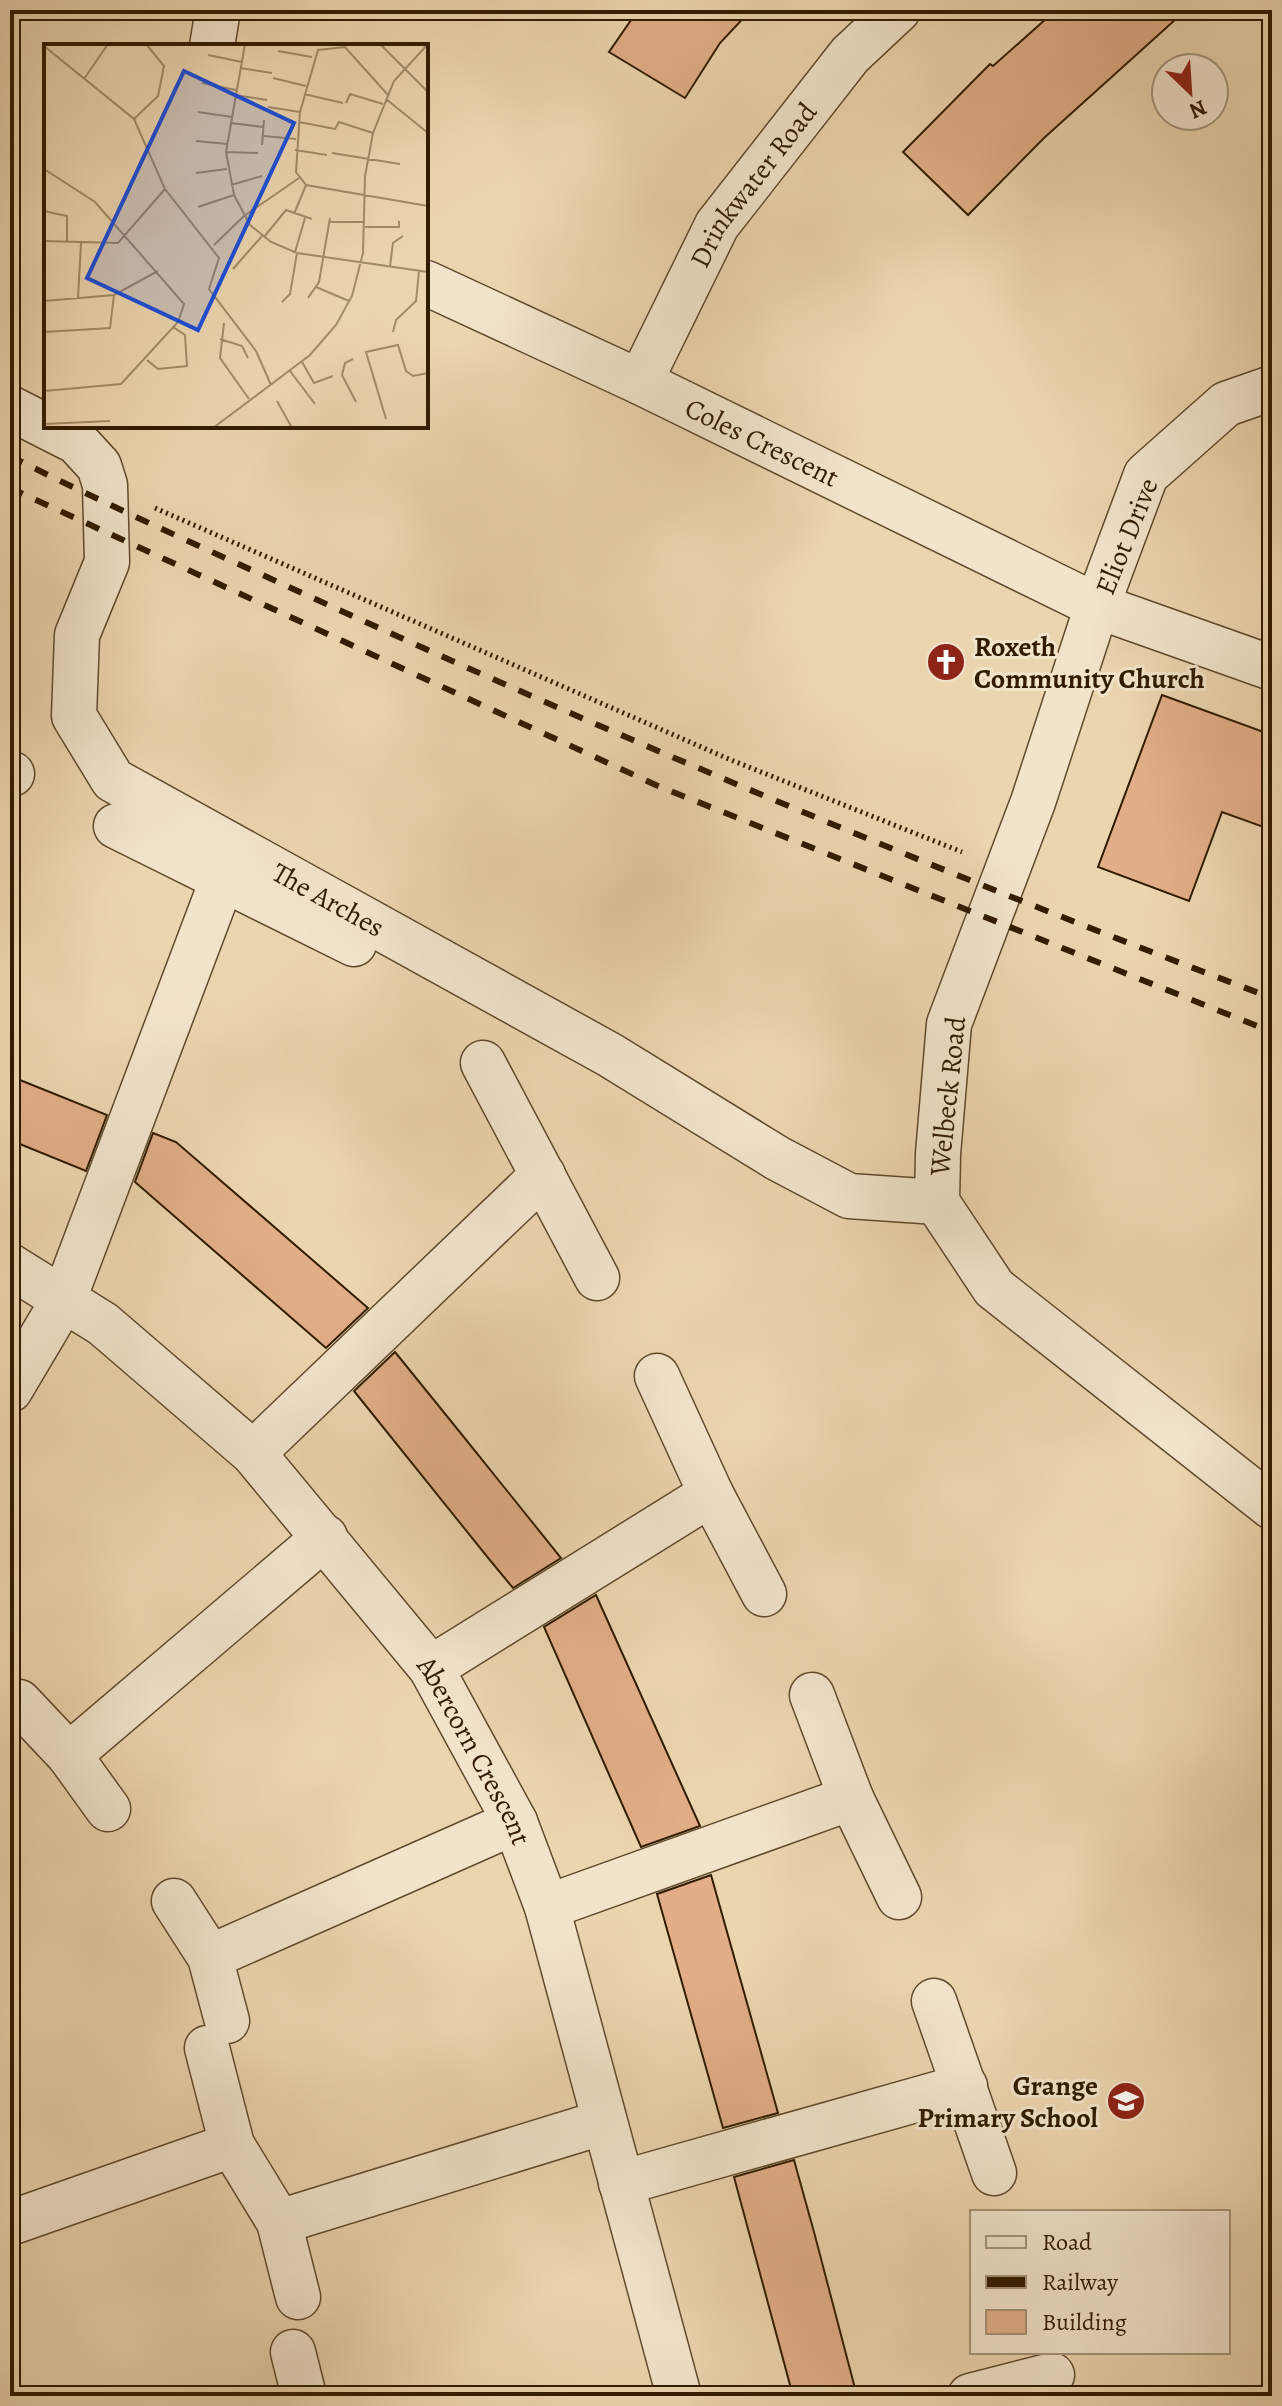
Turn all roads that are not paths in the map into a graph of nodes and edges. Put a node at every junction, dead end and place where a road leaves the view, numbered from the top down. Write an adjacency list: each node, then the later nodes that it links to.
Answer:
1 (218, 10): 3 (street)
2 (898, 10): 5 (street, Drinkwater Road)
3 (212, 44)
4 (428, 284): 5 (street, Coles Crescent)
5 (640, 382): 10 (street, Coles Crescent)
6 (1272, 388): 10 (street, Eliot Drive)
7 (10, 408): 8 (street, The Arches)
8 (44, 425)
9 (49, 428): 17 (street, The Arches)
10 (1097, 606): 11 (street, Coles Crescent); 17 (street, Welbeck Road)
11 (1272, 668)
12 (116, 826): 13 (street)
13 (223, 878): 14 (street); 20 (street)
14 (404, 970)
15 (483, 1063): 16 (street)
16 (543, 1175): 19 (street); 23 (street)
17 (937, 1202): 25 (street, Welbeck Road)
18 (10, 1266): 20 (street, Abercorn Crescent)
19 (597, 1278)
20 (64, 1299): 22 (street); 23 (street, Abercorn Crescent)
21 (657, 1376): 24 (street)
22 (10, 1390)
23 (253, 1453): 26 (street, Abercorn Crescent)
24 (711, 1494): 27 (street); 28 (street)
25 (1272, 1507)
26 (325, 1537): 28 (street, Abercorn Crescent); 31 (street)
27 (764, 1594)
28 (431, 1668): 34 (street, Abercorn Crescent)
29 (812, 1695): 32 (street)
30 (19, 1702): 31 (street)
31 (69, 1755): 33 (street)
32 (851, 1798): 35 (street); 37 (street)
33 (108, 1809)
34 (515, 1822): 37 (street, Abercorn Crescent); 38 (street)
35 (899, 1897)
36 (174, 1901): 38 (street)
37 (547, 1907): 41 (street, Abercorn Crescent)
38 (210, 1957): 42 (street)
39 (934, 2001): 40 (street)
40 (965, 2086): 43 (street); 44 (street)
41 (604, 2122): 44 (street, Abercorn Crescent); 45 (street)
42 (232, 2145): 45 (street); 46 (street)
43 (994, 2173)
44 (621, 2183): 51 (street, Abercorn Crescent)
45 (279, 2222): 47 (street)
46 (10, 2223)
47 (298, 2297)
48 (293, 2352): 50 (street)
49 (1052, 2374): 52 (street)
50 (304, 2396)
51 (679, 2396)
52 (970, 2396)

